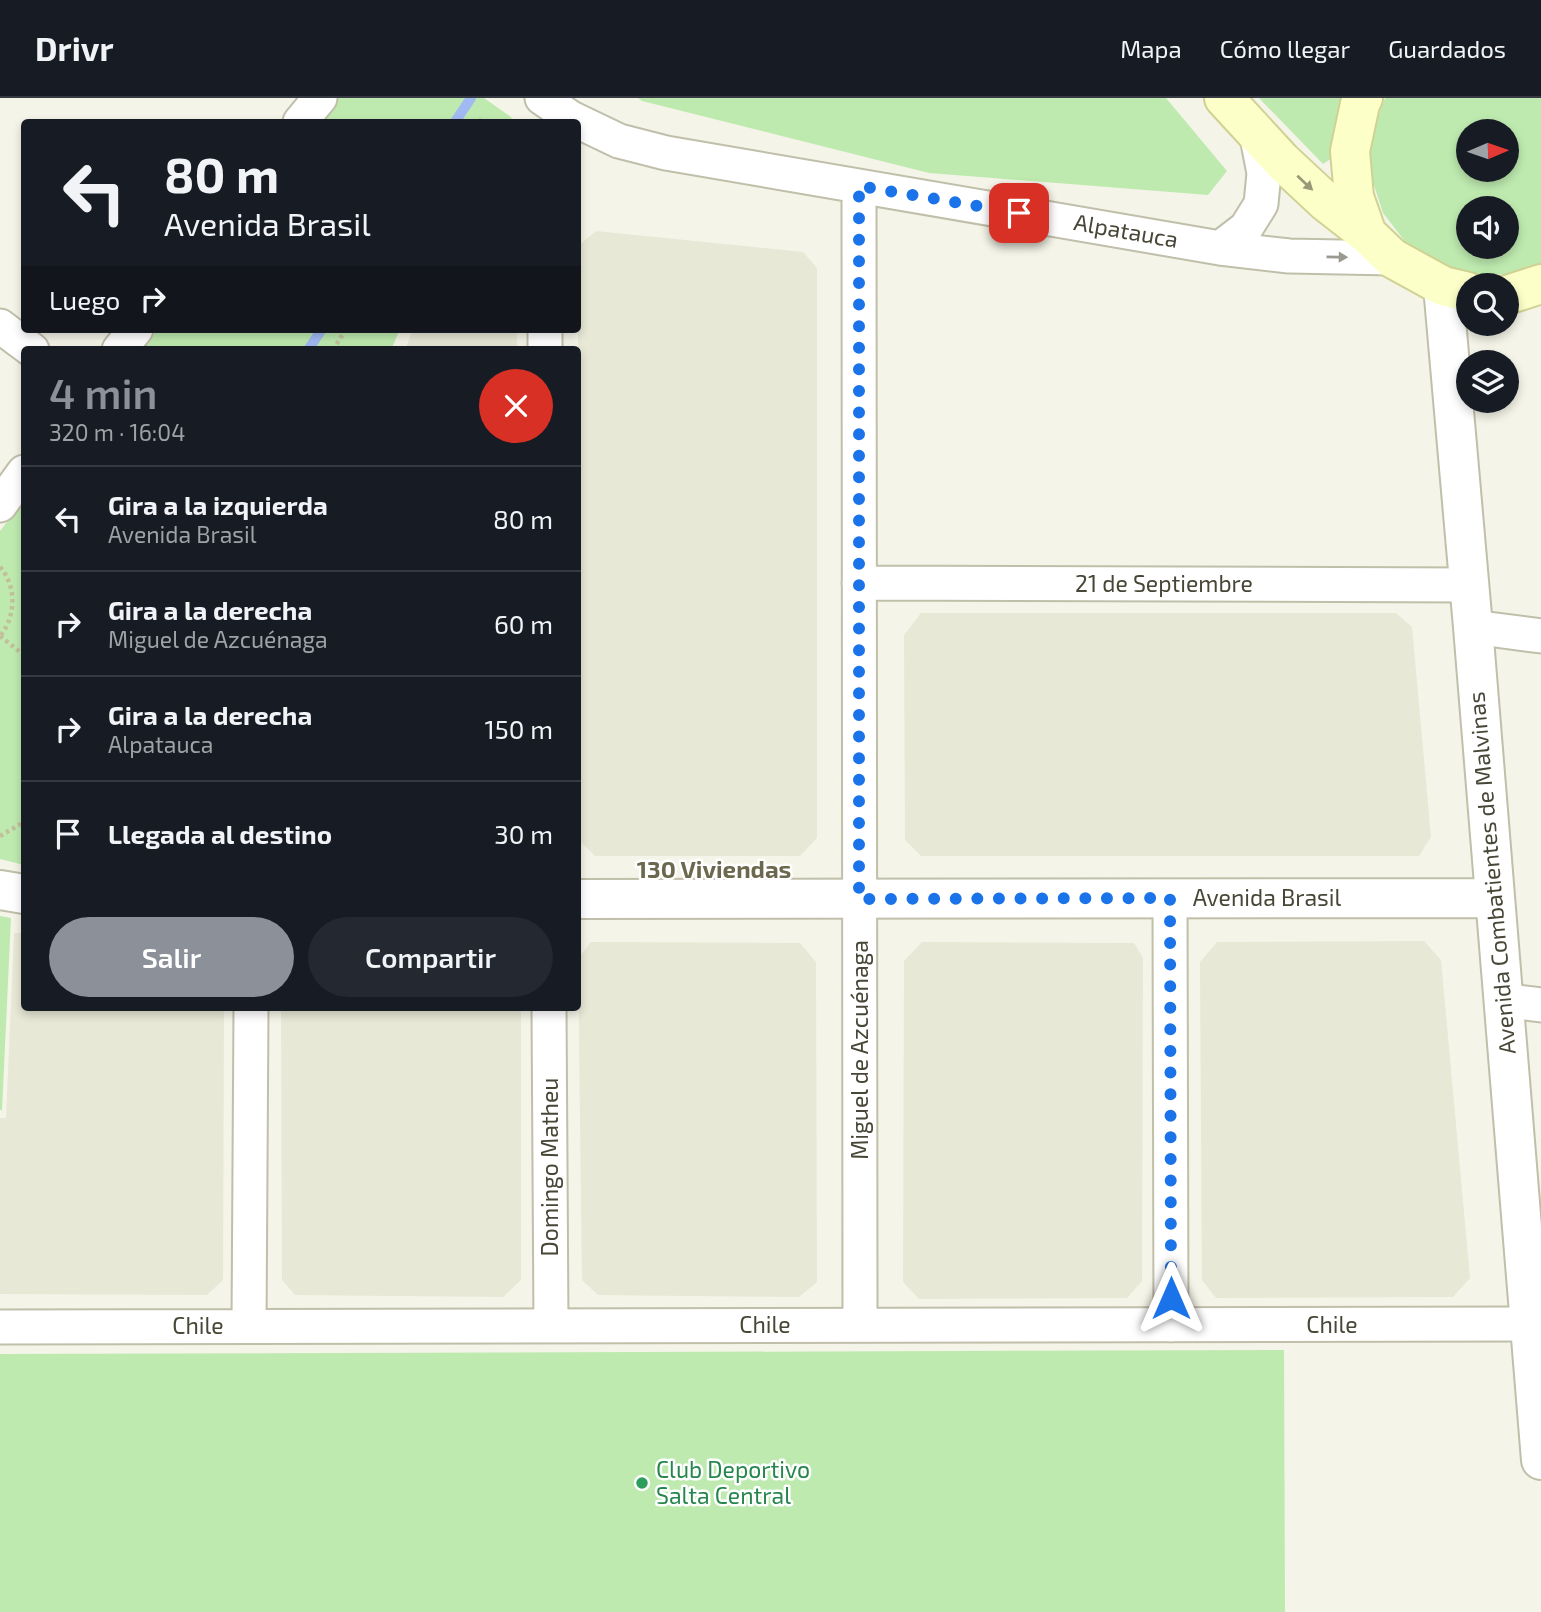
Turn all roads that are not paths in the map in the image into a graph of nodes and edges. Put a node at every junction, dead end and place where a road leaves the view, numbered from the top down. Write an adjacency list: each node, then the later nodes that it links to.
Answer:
1 (320, 98): 5 (street)
2 (542, 98): 6 (street, Alpatauca)
3 (1224, 98): 8 (main road)
4 (1363, 98): 10 (main road)
5 (302, 119)
6 (569, 119)
7 (581, 125): 9 (street, Alpatauca)
8 (1256, 132): 10 (main road, one-way to 10); 11 (street)
9 (859, 186): 11 (street, Alpatauca); 22 (street, Miguel de Azcuénaga)
10 (1380, 246): 11 (street, Alpatauca, one-way to 10); 13 (main road)
11 (1220, 248)
12 (1541, 284): 14 (main road)
13 (1456, 289)
14 (1519, 291)
15 (1519, 296): 16 (main road)
16 (1541, 299)
17 (0, 326): 19 (street)
18 (1458, 336): 23 (street, Avenida Combatientes de Malvinas)
19 (27, 346)
20 (21, 476): 21 (street)
21 (0, 505)
22 (859, 583): 23 (street, 21 de Septiembre); 31 (street, Miguel de Azcuénaga)
23 (1469, 585): 24 (street, Avenida Combatientes de Malvinas)
24 (1473, 627): 25 (street); 29 (street, Avenida Combatientes de Malvinas)
25 (1541, 636)
26 (0, 890): 27 (street)
27 (21, 894)
28 (1170, 898): 29 (street, Avenida Brasil); 31 (street, Avenida Brasil); 38 (street)
29 (1495, 898): 32 (street, Avenida Combatientes de Malvinas)
30 (581, 899): 31 (street, Avenida Brasil)
31 (859, 899): 37 (street, Miguel de Azcuénaga)
32 (1502, 1000): 33 (street); 36 (street, Avenida Combatientes de Malvinas)
33 (1541, 1005)
34 (251, 1011): 39 (street)
35 (549, 1011): 40 (street, Domingo Matheu)
36 (1529, 1324): 38 (street, Chile); 42 (street, Avenida Combatientes de Malvinas)
37 (860, 1325): 38 (street, Chile); 40 (street, Chile)
38 (1171, 1325)
39 (249, 1326): 40 (street, Chile); 41 (street, Chile)
40 (551, 1326)
41 (0, 1327)
42 (1541, 1460)

